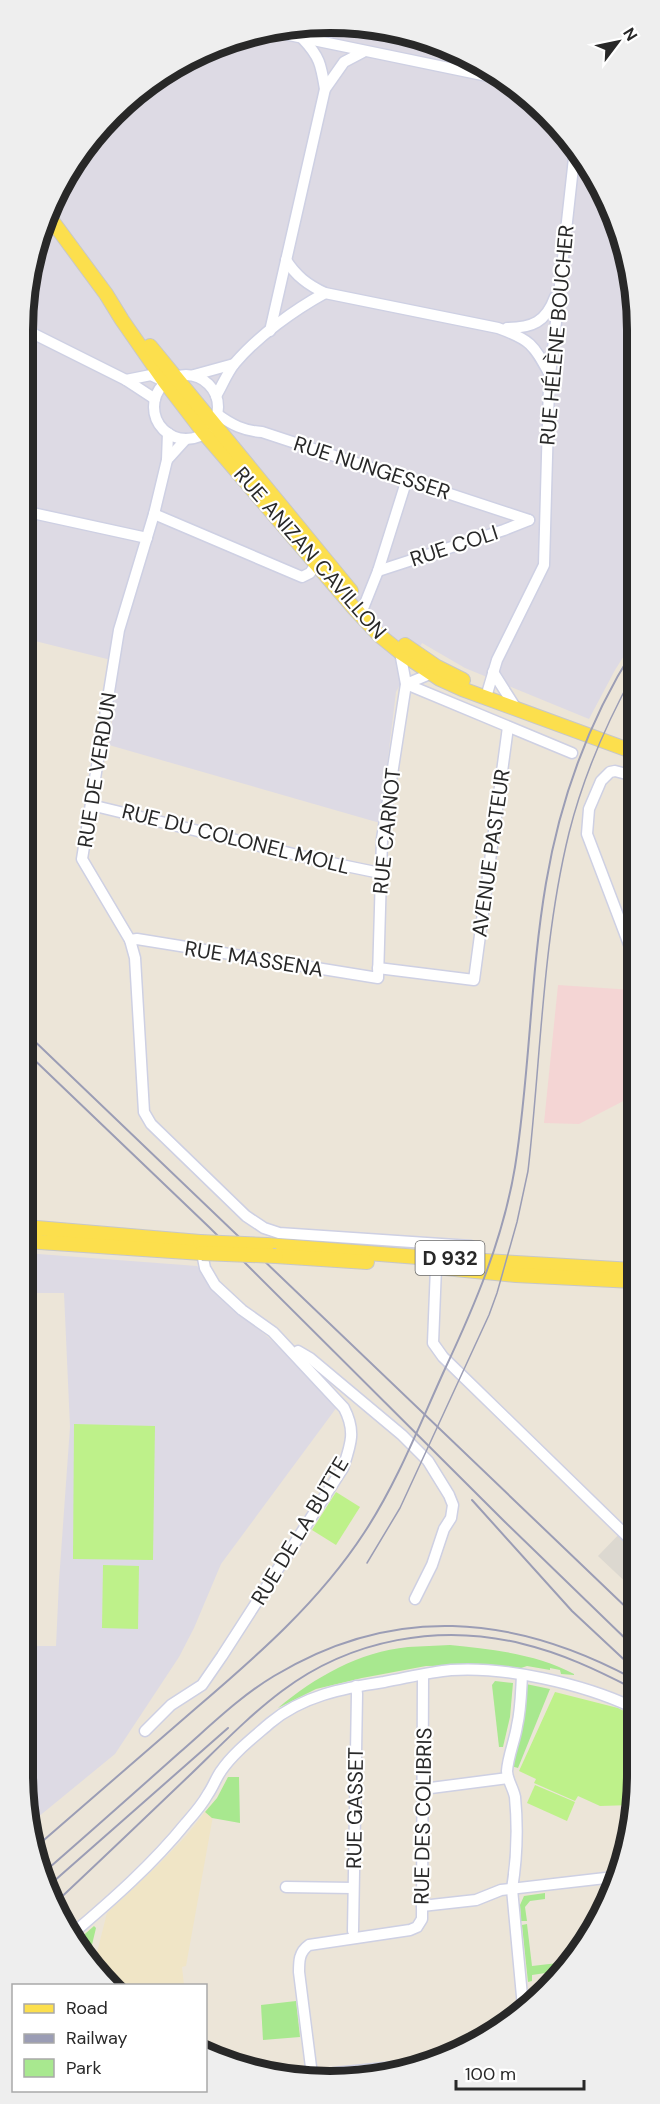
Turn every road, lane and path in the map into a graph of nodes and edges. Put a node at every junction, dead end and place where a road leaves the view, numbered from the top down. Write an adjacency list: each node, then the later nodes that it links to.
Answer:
1 (291, 36): 2 (street)
2 (303, 39): 3 (street); 5 (street)
3 (363, 52): 4 (street); 5 (street)
4 (481, 75)
5 (325, 89): 8 (street)
6 (577, 165): 9 (street, RUE HÉLÈNE BOUCHER)
7 (54, 223): 17 (main road)
8 (286, 260): 10 (street); 12 (street)
9 (559, 284): 11 (street); 16 (street, RUE HÉLÈNE BOUCHER)
10 (325, 293): 11 (street); 12 (street)
11 (498, 328): 16 (street)
12 (270, 331): 14 (street)
13 (33, 334): 18 (street)
14 (234, 364): 15 (street); 19 (street)
15 (194, 375): 17 (street); 19 (street)
16 (550, 375): 36 (street, RUE HÉLÈNE BOUCHER)
17 (170, 379): 18 (street); 20 (street); 21 (main road)
18 (126, 380): 20 (street)
19 (216, 396): 21 (street)
20 (154, 399): 23 (street)
21 (211, 424): 22 (street, RUE NUNGESSER); 24 (street); 25 (main road, RUE ANIZAN CAVILLON); 32 (main road, RUE ANIZAN CAVILLON)
22 (248, 431): 25 (street); 27 (street, RUE NUNGESSER)
23 (168, 433): 24 (street); 26 (street, RUE DE VERDUN)
24 (186, 439): 26 (street, RUE DE VERDUN)
25 (228, 443): 34 (main road, RUE ANIZAN CAVILLON)
26 (167, 460): 29 (street, RUE DE VERDUN)
27 (407, 479): 30 (street, RUE NUNGESSER); 33 (street)
28 (33, 513): 31 (street)
29 (154, 514): 31 (street, RUE DE VERDUN); 32 (street)
30 (529, 520): 33 (street, RUE COLI)
31 (147, 538): 45 (street, RUE DE VERDUN)
32 (316, 564): 35 (main road, RUE ANIZAN CAVILLON)
33 (378, 570): 34 (street)
34 (364, 606): 39 (main road, RUE ANIZAN CAVILLON)
35 (400, 652): 37 (main road, RUE ANIZAN CAVILLON); 38 (street, RUE CARNOT)
36 (493, 672): 39 (street, RUE HÉLÈNE BOUCHER); 40 (street)
37 (430, 674): 38 (street); 39 (main road, RUE ANIZAN CAVILLON)
38 (406, 684): 41 (street); 46 (street, RUE CARNOT)
39 (486, 697): 40 (main road, RUE ANIZAN CAVILLON)
40 (518, 710): 42 (main road, RUE ANIZAN CAVILLON)
41 (508, 727): 43 (street); 50 (street, AVENUE PASTEUR)
42 (627, 749)
43 (572, 753)
44 (627, 775): 47 (street)
45 (91, 805): 46 (street, RUE DU COLONEL MOLL); 48 (street, RUE DE VERDUN)
46 (380, 873): 49 (street, RUE CARNOT)
47 (627, 939)
48 (130, 940): 49 (street, RUE MASSENA); 55 (street, RUE DE VERDUN)
49 (378, 973): 50 (street, RUE MASSENA)
50 (474, 980)
51 (33, 1228): 53 (main road, D 932)
52 (33, 1241): 53 (main road, D 932)
53 (201, 1247): 54 (main road, D 932, bridge); 59 (street, RUE DE LA BUTTE)
54 (272, 1250): 55 (main road, D 932); 56 (main road, D 932)
55 (482, 1260): 57 (main road, D 932)
56 (436, 1267): 58 (main road, D 932); 60 (street)
57 (627, 1270)
58 (627, 1281)
59 (284, 1343): 61 (street); 66 (street, RUE DE LA BUTTE)
60 (627, 1536)
61 (415, 1599)
62 (423, 1675): 63 (street); 64 (street); 68 (street, RUE DES COLIBRIS)
63 (522, 1675): 65 (street); 67 (street)
64 (356, 1686): 71 (street, RUE GASSET); 74 (street)
65 (627, 1705)
66 (145, 1731)
67 (508, 1778): 68 (street); 72 (street)
68 (423, 1789): 73 (street, RUE DES COLIBRIS)
69 (608, 1878): 72 (street)
70 (286, 1887): 71 (street)
71 (353, 1888): 75 (street, RUE GASSET)
72 (512, 1889): 73 (street); 76 (street)
73 (422, 1906): 77 (street, RUE DES COLIBRIS)
74 (77, 1929)
75 (353, 1931)
76 (523, 1999)
77 (311, 2070)

